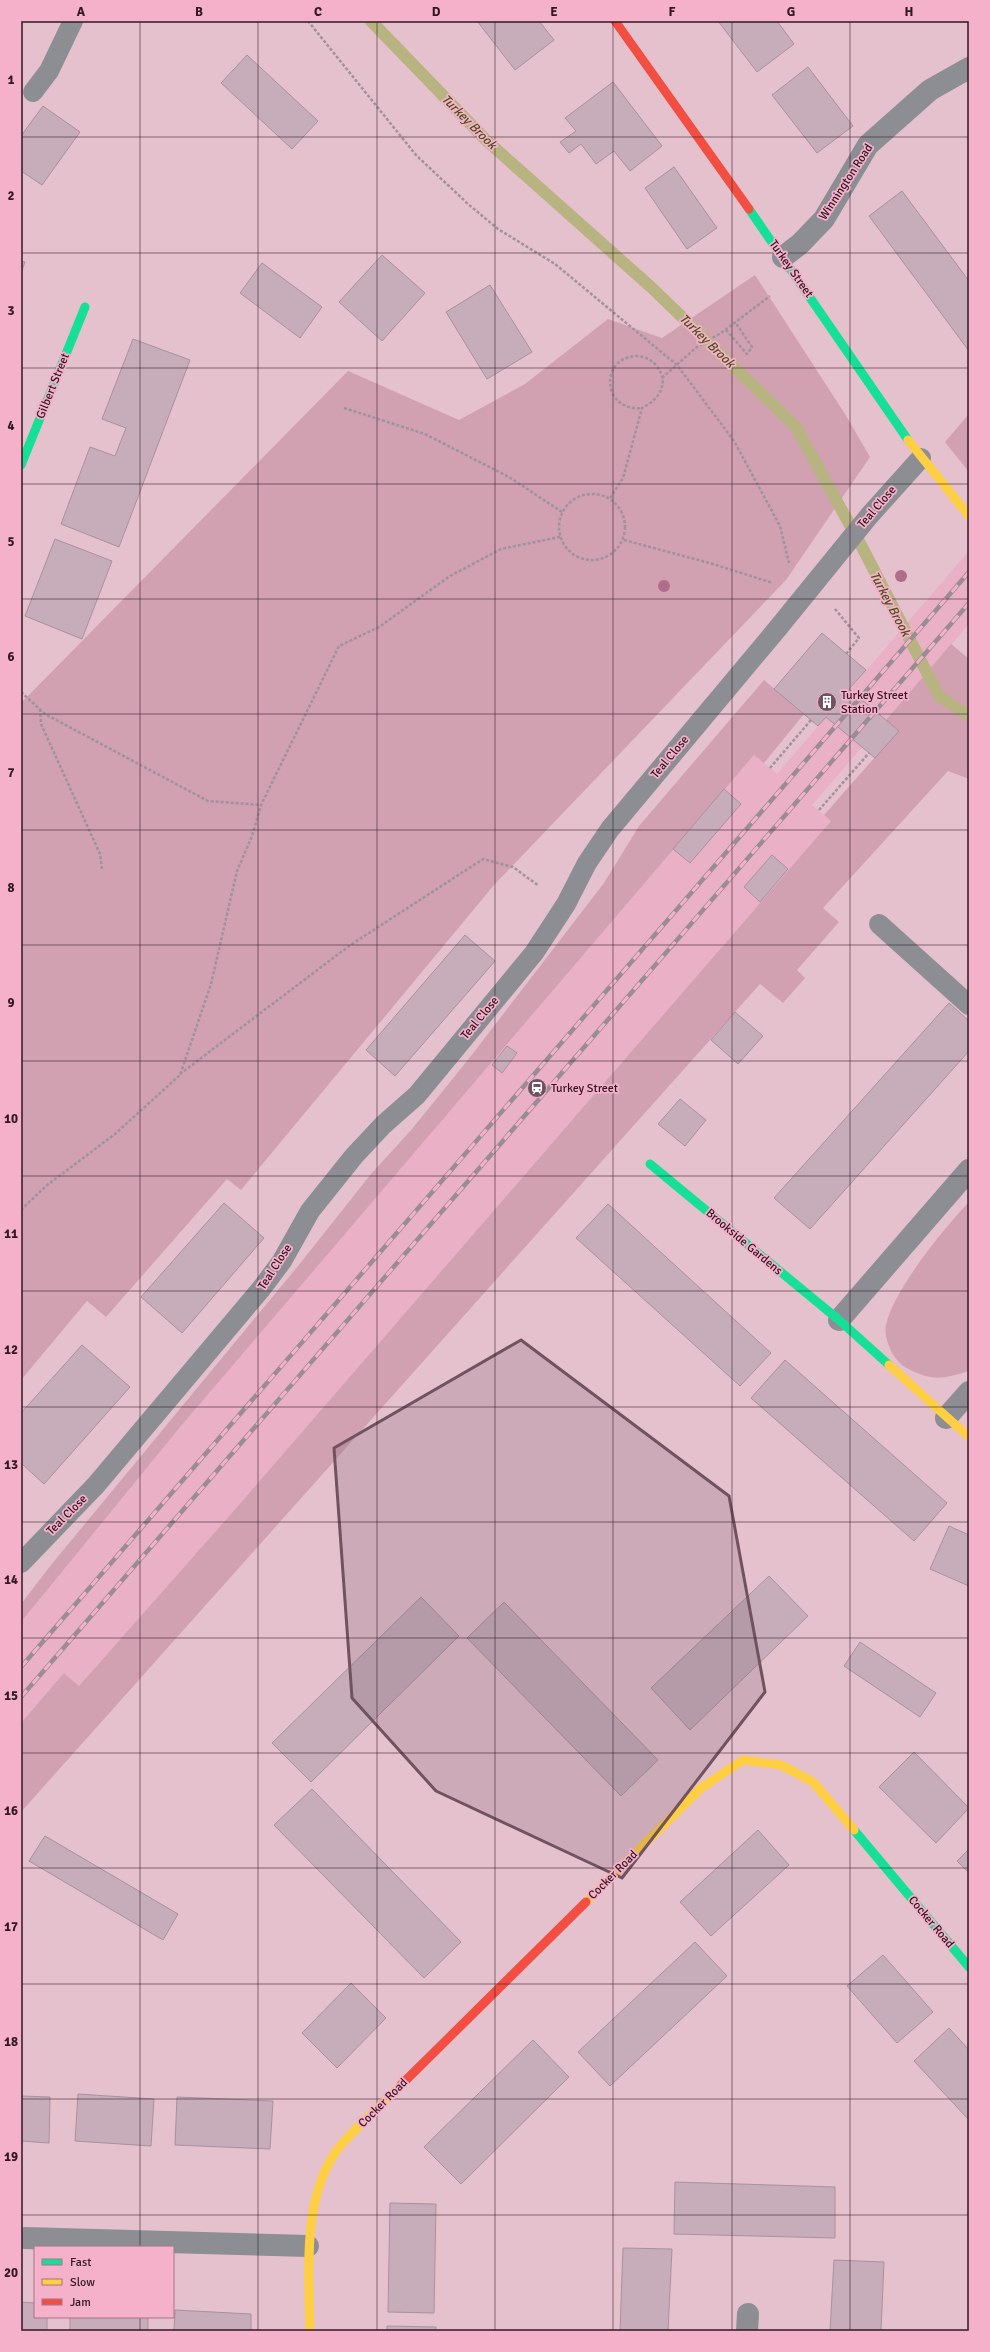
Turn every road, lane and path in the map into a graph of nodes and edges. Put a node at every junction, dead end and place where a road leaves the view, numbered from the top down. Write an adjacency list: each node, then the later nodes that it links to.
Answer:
1 (73, 21): 5 (lane)
2 (308, 21): 11 (path)
3 (615, 21): 6 (street, Turkey Street)
4 (969, 68): 6 (street, Winnington Road)
5 (33, 92)
6 (783, 257): 15 (street, Turkey Street)
7 (774, 293): 9 (path)
8 (85, 307): 16 (street, Gilbert Street)
9 (735, 322): 10 (path); 10 (path)
10 (726, 330): 11 (path)
11 (677, 365): 12 (path); 22 (path)
12 (662, 378): 14 (path); 14 (path)
13 (344, 408): 18 (path)
14 (642, 408): 17 (path)
15 (921, 458): 19 (street, Turkey Street); 22 (lane, Teal Close)
16 (21, 465)
17 (610, 498): 18 (path); 21 (path)
18 (562, 512): 20 (path)
19 (969, 516)
20 (560, 537): 21 (path); 30 (path)
21 (624, 540): 22 (path)
22 (801, 591): 33 (lane, Teal Close)
23 (834, 608): 24 (path)
24 (846, 654)
25 (21, 692): 26 (path)
26 (40, 709): 30 (path); 32 (path)
27 (811, 720): 29 (path)
28 (869, 753): 31 (path)
29 (770, 768)
30 (261, 805): 36 (path)
31 (819, 810)
32 (102, 869)
33 (566, 904): 36 (path); 44 (lane, Teal Close)
34 (879, 924): 35 (lane)
35 (969, 1005)
36 (180, 1075): 39 (path)
37 (650, 1164): 40 (street, Brookside Gardens)
38 (969, 1170): 40 (street)
39 (21, 1210)
40 (839, 1320): 42 (street, Brookside Gardens)
41 (969, 1392): 42 (street)
42 (946, 1418): 43 (street, Brookside Gardens)
43 (969, 1438)
44 (21, 1563)
45 (969, 1967): 47 (street, Cocker Road)
46 (25, 2238): 47 (street)
47 (308, 2246): 48 (street, Cocker Road)
48 (310, 2331)

